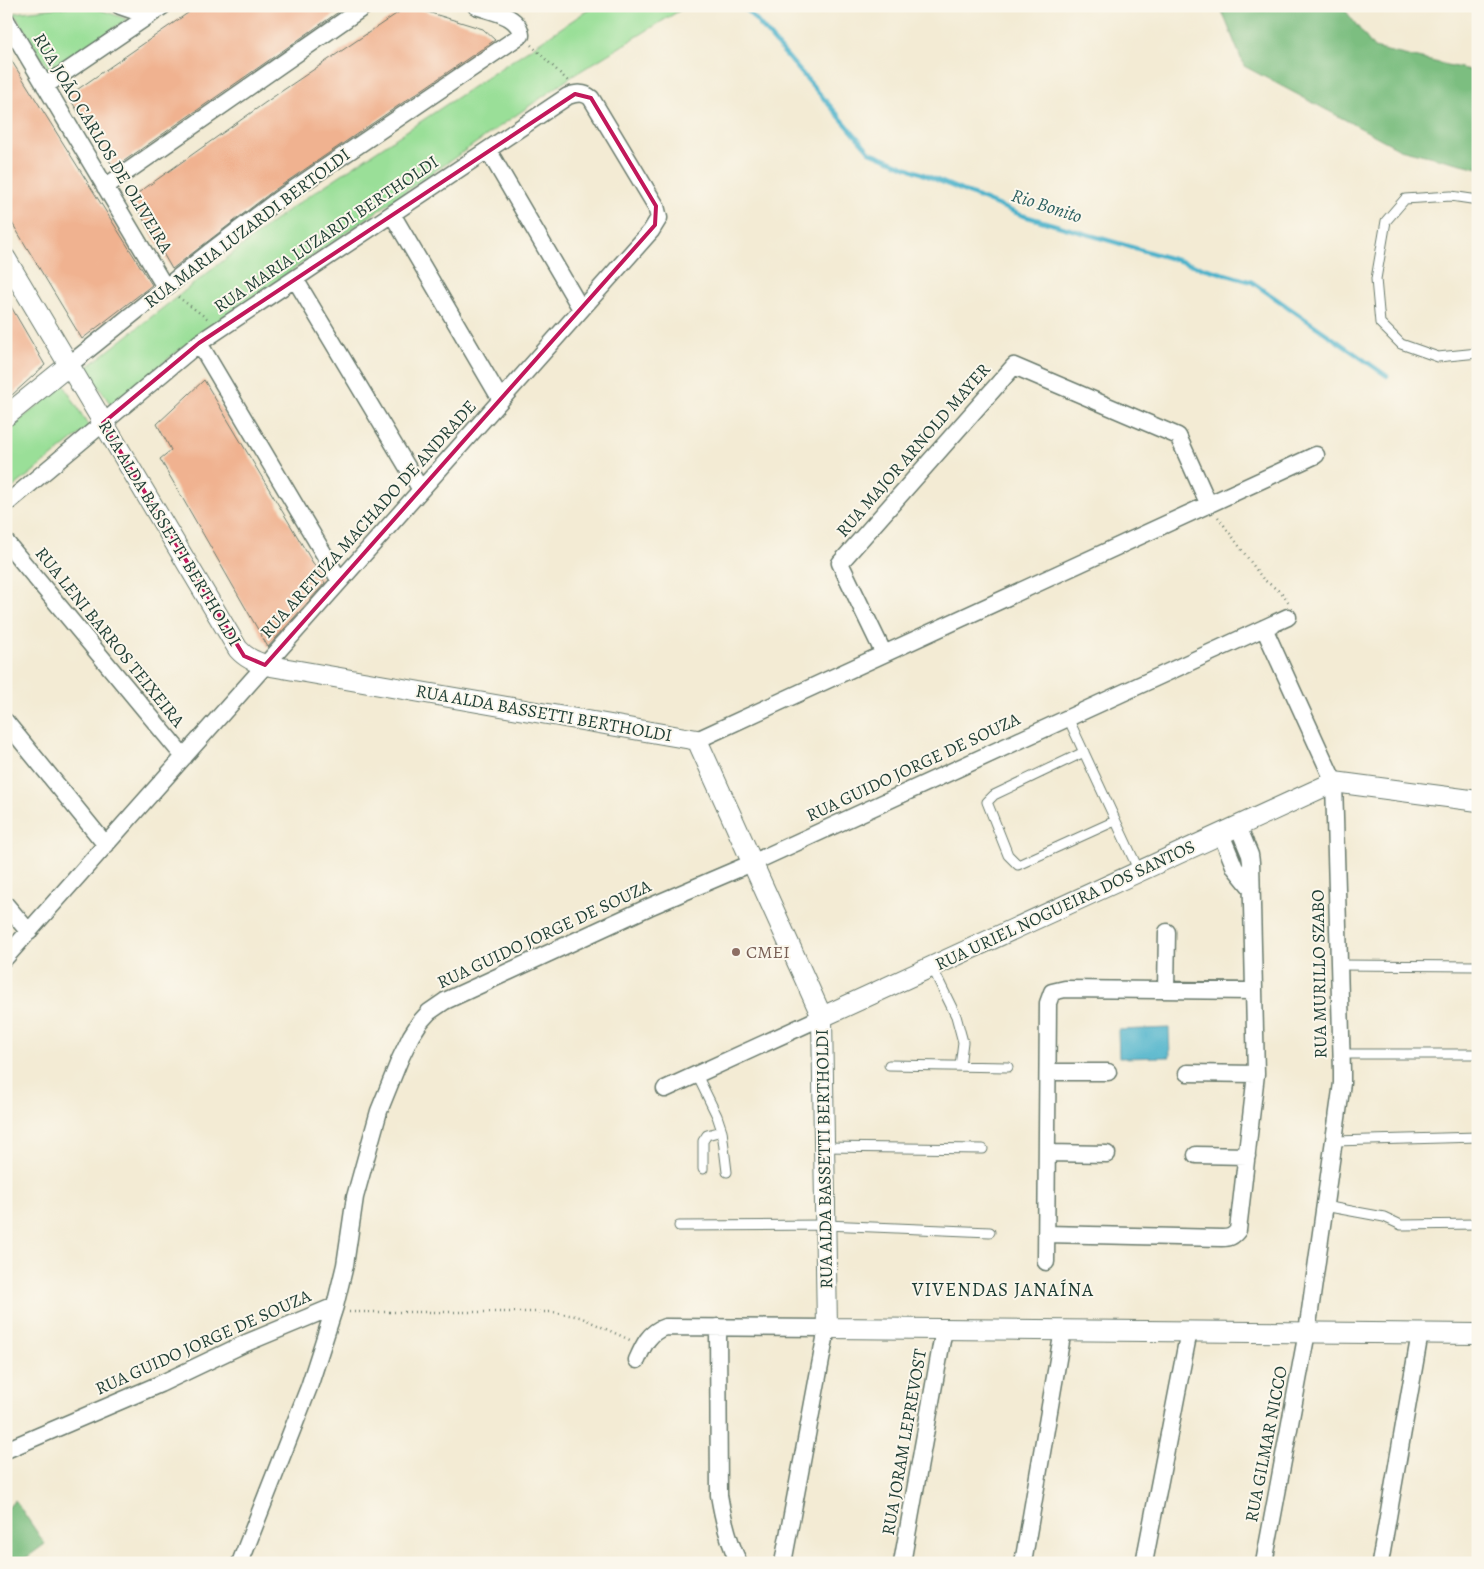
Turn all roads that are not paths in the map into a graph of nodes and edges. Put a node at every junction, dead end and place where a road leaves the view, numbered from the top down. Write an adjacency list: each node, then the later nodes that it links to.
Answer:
1 (120, 6): 5 (street)
2 (162, 6): 5 (street)
3 (365, 6): 9 (street)
4 (476, 6): 15 (street, RUA MARIA LUZARDI BERTOLDI)
5 (149, 16): 7 (street)
6 (6, 20): 7 (street, RUA JOÃO CARLOS DE OLIVEIRA)
7 (46, 86): 9 (street, RUA JOÃO CARLOS DE OLIVEIRA)
8 (488, 150): 11 (street, RUA MARIA LUZARDI BERTHOLDI); 12 (street, RUA MARIA LUZARDI BERTHOLDI); 16 (street)
9 (105, 187): 15 (street, RUA JOÃO CARLOS DE OLIVEIRA)
10 (1478, 200): 18 (lane)
11 (392, 214): 14 (street, RUA MARIA LUZARDI BERTHOLDI); 20 (street)
12 (659, 218): 16 (street, RUA ARETUZA MACHADO DE ANDRADE)
13 (6, 259): 19 (street, RUA ALDA BASSETTI BERTHOLDI)
14 (295, 279): 17 (street, RUA MARIA LUZARDI BERTHOLDI); 24 (street)
15 (165, 287): 19 (street, RUA MARIA LUZARDI BERTOLDI)
16 (581, 309): 20 (street, RUA ARETUZA MACHADO DE ANDRADE)
17 (199, 343): 22 (street, RUA MARIA LUZARDI BERTHOLDI); 28 (street)
18 (1478, 353)
19 (69, 364): 21 (street, RUA MARIA LUZARDI BERTOLDI); 22 (street, RUA ALDA BASSETTI BERTHOLDI)
20 (501, 400): 24 (street, RUA ARETUZA MACHADO DE ANDRADE)
21 (6, 416)
22 (103, 423): 25 (street); 32 (street, RUA ALDA BASSETTI BERTHOLDI)
23 (1316, 455): 26 (street)
24 (421, 490): 28 (street, RUA ARETUZA MACHADO DE ANDRADE)
25 (6, 504)
26 (1209, 504): 31 (street); 31 (street, RUA MAJOR ARNOLD MAYER)
27 (6, 542): 37 (street, RUA LENI BARROS TEIXEIRA)
28 (340, 581): 32 (street, RUA ARETUZA MACHADO DE ANDRADE)
29 (1288, 617): 30 (street, RUA GUIDO JORGE DE SOUZA)
30 (1264, 628): 33 (street, RUA GUIDO JORGE DE SOUZA); 38 (street, RUA MURILLO SZABO)
31 (884, 654): 35 (street)
32 (265, 665): 35 (street, RUA ALDA BASSETTI BERTHOLDI); 37 (street, RUA ARETUZA MACHADO DE ANDRADE)
33 (1068, 718): 36 (lane); 43 (street, RUA GUIDO JORGE DE SOUZA)
34 (6, 722): 42 (street)
35 (697, 740): 43 (street, RUA ALDA BASSETTI BERTHOLDI)
36 (1084, 752): 40 (lane); 40 (lane)
37 (184, 757): 42 (street, RUA ARETUZA MACHADO DE ANDRADE)
38 (1334, 782): 39 (street); 41 (street, RUA URIEL NOGUEIRA DOS SANTOS); 49 (street, RUA MURILLO SZABO)
39 (1478, 801)
40 (1115, 821): 44 (lane)
41 (1229, 830): 44 (street, RUA URIEL NOGUEIRA DOS SANTOS); 53 (street)
42 (106, 845): 46 (street, RUA ARETUZA MACHADO DE ANDRADE)
43 (752, 863): 54 (street, RUA ALDA BASSETTI BERTHOLDI); 84 (street, RUA GUIDO JORGE DE SOUZA)
44 (1139, 872): 51 (street, RUA URIEL NOGUEIRA DOS SANTOS)
45 (6, 904): 46 (street)
46 (29, 932): 48 (street, RUA ARETUZA MACHADO DE ANDRADE)
47 (1167, 932): 52 (street)
48 (6, 957)
49 (1339, 965): 50 (lane); 55 (street, RUA MURILLO SZABO)
50 (1478, 966)
51 (932, 967): 54 (street, RUA URIEL NOGUEIRA DOS SANTOS); 58 (lane)
52 (1166, 990): 53 (street); 60 (street)
53 (1254, 991): 64 (street)
54 (822, 1017): 63 (street, RUA URIEL NOGUEIRA DOS SANTOS); 69 (street, RUA ALDA BASSETTI BERTHOLDI)
55 (1341, 1054): 56 (lane); 68 (street, RUA MURILLO SZABO)
56 (1478, 1054)
57 (889, 1065): 58 (lane)
58 (960, 1066): 59 (lane)
59 (1008, 1067)
60 (1048, 1072): 61 (street); 71 (street)
61 (1108, 1072)
62 (1187, 1073): 64 (street)
63 (698, 1074): 65 (street, RUA URIEL NOGUEIRA DOS SANTOS); 66 (lane)
64 (1256, 1074): 74 (street)
65 (665, 1089)
66 (722, 1131): 75 (lane); 76 (lane)
67 (1478, 1137): 68 (lane)
68 (1334, 1140): 77 (street, RUA MURILLO SZABO)
69 (824, 1147): 70 (lane); 79 (street, RUA ALDA BASSETTI BERTHOLDI)
70 (984, 1149)
71 (1047, 1153): 72 (street); 82 (street)
72 (1107, 1154)
73 (1196, 1156): 74 (street)
74 (1247, 1156): 82 (street)
75 (703, 1169)
76 (727, 1172)
77 (1324, 1206): 78 (lane); 90 (street, RUA MURILLO SZABO)
78 (1478, 1224)
79 (826, 1225): 80 (lane); 81 (lane); 86 (street, RUA ALDA BASSETTI BERTHOLDI)
80 (679, 1226)
81 (990, 1232)
82 (1046, 1234): 83 (street)
83 (1046, 1262)
84 (335, 1306): 94 (street, RUA GUIDO JORGE DE SOUZA); 95 (street)
85 (718, 1327): 86 (street); 93 (street); 96 (street)
86 (827, 1328): 87 (street); 97 (street)
87 (944, 1329): 88 (street); 98 (street, RUA JORAM LEPREVOST)
88 (1063, 1330): 89 (street); 99 (street)
89 (1189, 1331): 90 (street); 100 (street)
90 (1307, 1332): 91 (street); 101 (street, RUA GILMAR NICCO)
91 (1420, 1333): 92 (street); 102 (street)
92 (1478, 1334)
93 (640, 1353)
94 (6, 1450)
95 (240, 1563)
96 (739, 1563)
97 (783, 1563)
98 (902, 1563)
99 (1023, 1563)
100 (1144, 1563)
101 (1264, 1563)
102 (1380, 1563)

